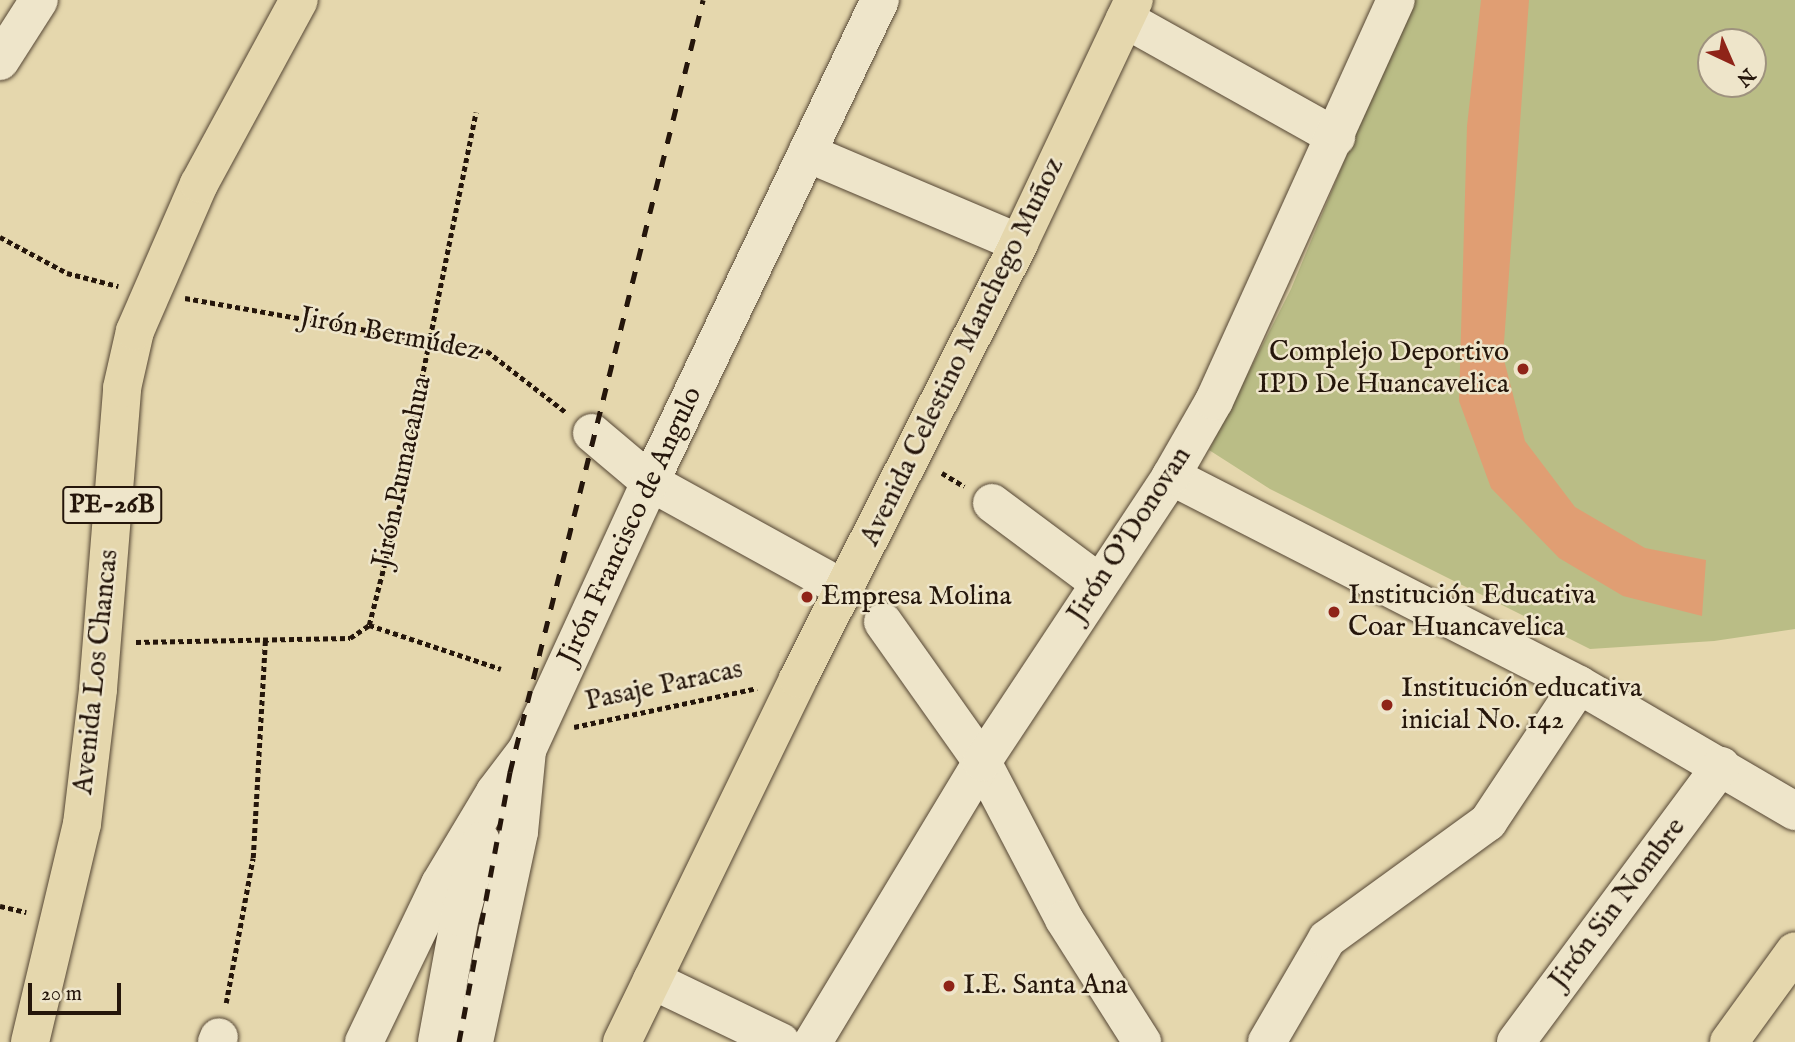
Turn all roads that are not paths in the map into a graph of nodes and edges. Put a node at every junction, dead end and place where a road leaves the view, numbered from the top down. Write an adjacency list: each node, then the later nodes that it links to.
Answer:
1 (39, 0): 6 (street)
2 (299, 0): 25 (main road, Avenida Los Chancas / PE-26B)
3 (880, 0): 8 (street, Jirón Francisco de Angulo)
4 (1396, 0): 7 (street, Jirón O'Donovan)
5 (1129, 10): 7 (street); 9 (main road, Avenida Celestino Manchego Muñoz)
6 (0, 61)
7 (1336, 137): 11 (street, Jirón O'Donovan)
8 (807, 153): 9 (street); 12 (street, Jirón Francisco de Angulo)
9 (1019, 243): 15 (main road, Avenida Celestino Manchego Muñoz)
10 (592, 433): 12 (street)
11 (1171, 476): 14 (street, Jirón O'Donovan); 17 (street)
12 (650, 482): 15 (street); 18 (street, Jirón Francisco de Angulo)
13 (992, 503): 14 (street)
14 (1098, 582): 19 (street, Jirón O'Donovan)
15 (846, 590): 24 (main road, Avenida Celestino Manchego Muñoz)
16 (883, 622): 19 (street)
17 (1579, 685): 20 (street); 33 (street)
18 (533, 738): 21 (street, Jirón Francisco de Angulo); 28 (street)
19 (982, 762): 31 (street, Jirón O'Donovan); 32 (street)
20 (1721, 766): 22 (street); 34 (street, Jirón Sin Nombre)
21 (495, 792): 26 (street, Jirón Francisco de Angulo); 27 (street)
22 (1795, 811)
23 (1795, 951): 35 (main road)
24 (652, 979): 29 (main road, Avenida Celestino Manchego Muñoz); 30 (street)
25 (30, 1042)
26 (364, 1042)
27 (437, 1042)
28 (474, 1042)
29 (622, 1042)
30 (781, 1042)
31 (813, 1042)
32 (1142, 1042)
33 (1267, 1042)
34 (1516, 1042)
35 (1729, 1042)

